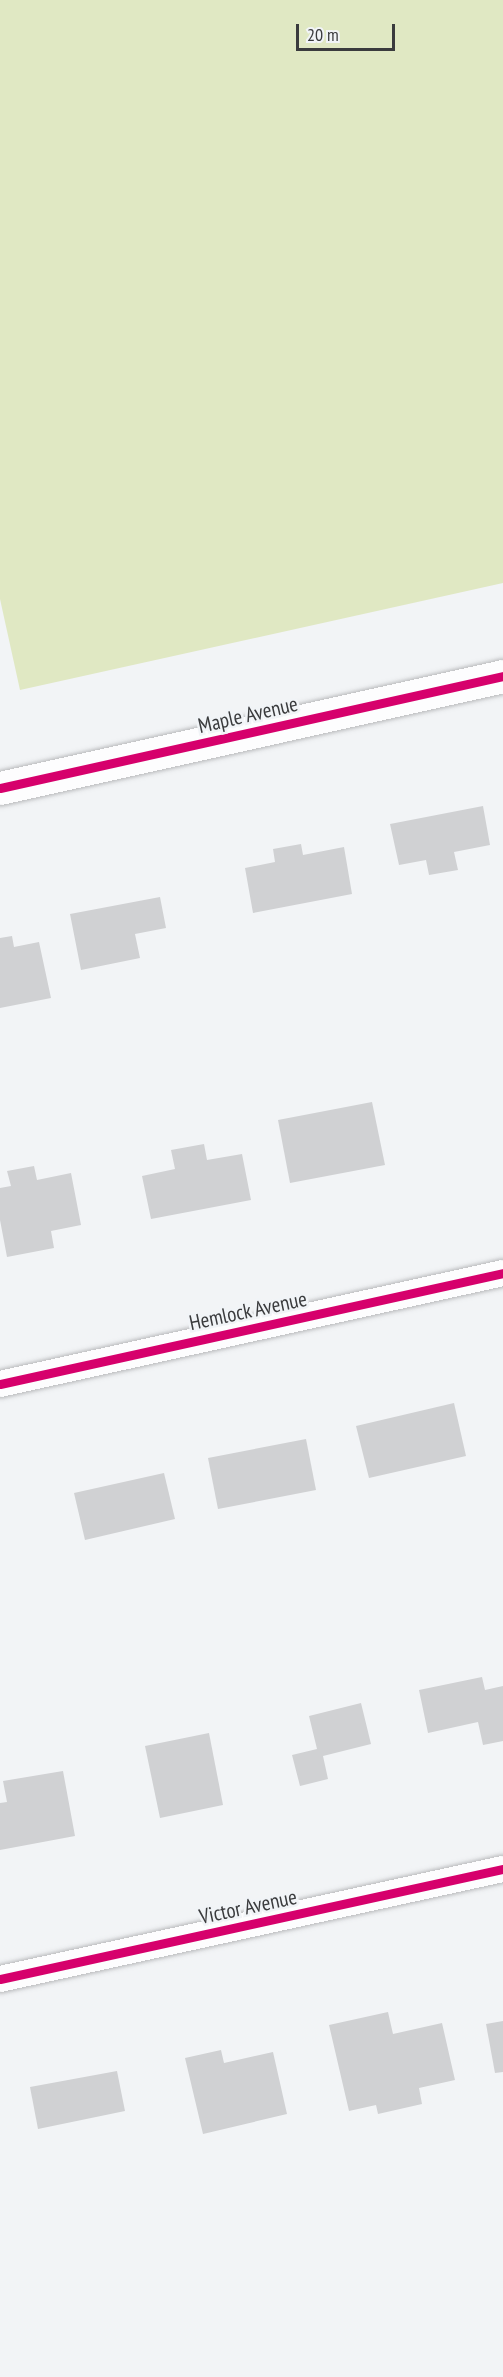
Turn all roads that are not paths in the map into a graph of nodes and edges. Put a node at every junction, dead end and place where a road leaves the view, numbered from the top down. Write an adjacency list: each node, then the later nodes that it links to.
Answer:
1 (503, 676): 2 (street, Maple Avenue)
2 (0, 788)
3 (503, 1274): 4 (street, Hemlock Avenue)
4 (0, 1384)
5 (503, 1869): 6 (street, Victor Avenue)
6 (0, 1979)

